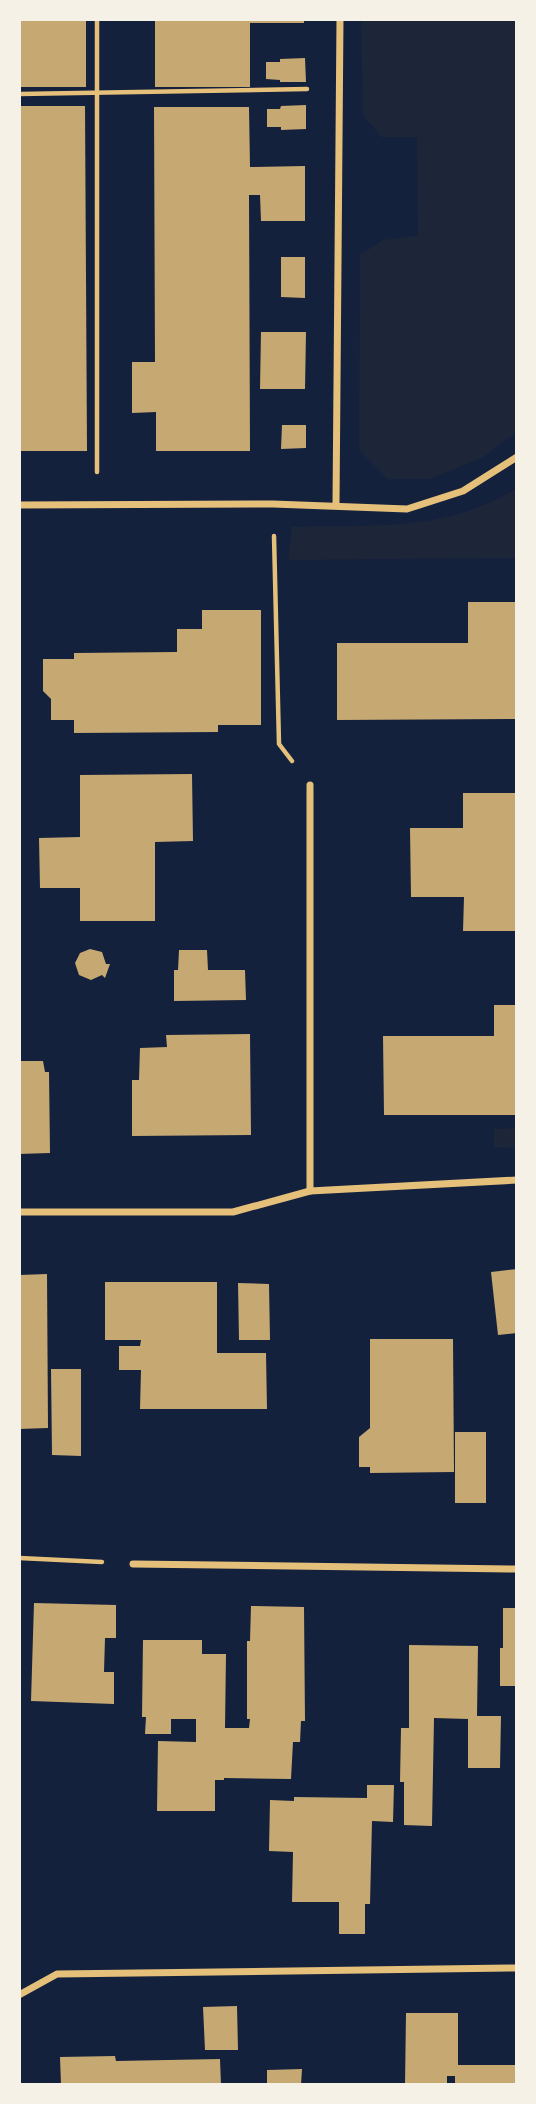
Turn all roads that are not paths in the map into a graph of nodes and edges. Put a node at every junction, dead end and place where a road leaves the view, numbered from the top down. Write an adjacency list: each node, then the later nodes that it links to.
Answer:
1 (340, 19): 3 (street)
2 (517, 457): 3 (street)
3 (336, 504): 4 (street)
4 (19, 505)
5 (310, 785): 7 (street)
6 (517, 1180): 7 (street)
7 (310, 1191): 8 (street)
8 (19, 1212)
9 (133, 1564): 10 (street)
10 (517, 1569)
11 (517, 1968): 12 (street)
12 (19, 1995)

